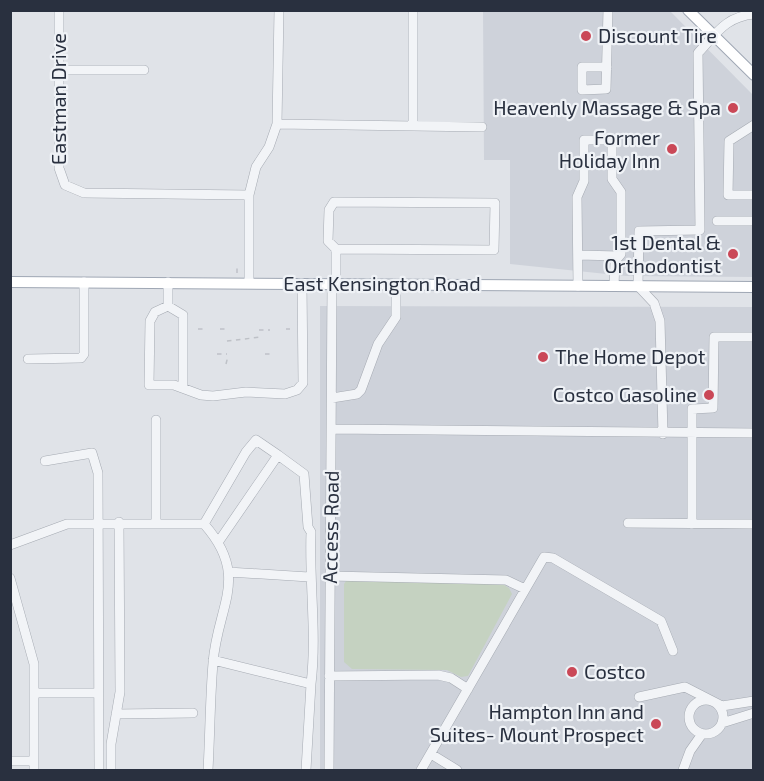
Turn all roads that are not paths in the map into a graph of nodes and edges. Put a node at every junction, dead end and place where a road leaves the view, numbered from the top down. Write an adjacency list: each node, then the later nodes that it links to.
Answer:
1 (59, 10): 9 (street, Eastman Drive)
2 (279, 10): 12 (street)
3 (413, 10): 14 (street)
4 (608, 10): 8 (street)
5 (688, 10): 7 (main road)
6 (753, 14): 7 (street)
7 (714, 37): 11 (main road); 32 (street)
8 (607, 67)
9 (59, 70): 10 (street); 16 (street, Eastman Drive)
10 (144, 70)
11 (753, 75)
12 (277, 124): 14 (street); 16 (street)
13 (753, 125): 17 (street)
14 (413, 126): 15 (street)
15 (482, 127)
16 (249, 195): 26 (street)
17 (753, 195)
18 (717, 221): 19 (street)
19 (753, 221)
20 (336, 249): 20 (street, Access Road); 28 (street, Access Road)
21 (578, 255): 22 (street); 22 (street); 30 (street)
22 (619, 256): 31 (street)
23 (10, 282): 24 (main road, East Kensington Road)
24 (84, 282): 25 (main road, East Kensington Road); 36 (street)
25 (168, 282): 26 (main road, East Kensington Road); 34 (street)
26 (249, 283): 27 (main road, East Kensington Road)
27 (302, 283): 28 (main road, East Kensington Road); 37 (street)
28 (334, 284): 29 (main road, East Kensington Road); 38 (street, Access Road)
29 (393, 284): 30 (main road, East Kensington Road); 38 (street)
30 (578, 286): 31 (main road, East Kensington Road)
31 (615, 286): 32 (main road, East Kensington Road)
32 (638, 286): 33 (main road, East Kensington Road); 43 (street)
33 (753, 287)
34 (168, 306): 37 (street); 37 (street)
35 (753, 337): 41 (street)
36 (28, 359)
37 (183, 387)
38 (332, 398): 40 (street, Access Road)
39 (156, 420): 48 (street)
40 (332, 429): 43 (street); 56 (street, Access Road)
41 (692, 433): 42 (street); 43 (street); 51 (street)
42 (753, 433)
43 (663, 434)
44 (278, 454): 50 (street); 53 (street); 57 (street)
45 (45, 461): 46 (street)
46 (98, 522): 47 (street); 54 (street); 67 (street)
47 (119, 522): 48 (street); 73 (street)
48 (156, 522): 50 (street)
49 (628, 523): 51 (street)
50 (204, 524): 53 (street)
51 (692, 524): 52 (street)
52 (753, 524)
53 (219, 541): 55 (street)
54 (10, 545)
55 (228, 572): 57 (street); 62 (street)
56 (330, 576): 59 (street); 63 (street, Access Road)
57 (309, 577): 64 (street)
58 (10, 578): 60 (street)
59 (525, 589): 61 (street); 65 (street)
60 (14, 603): 66 (street)
61 (673, 651)
62 (213, 660): 64 (street); 83 (street)
63 (329, 676): 65 (street); 85 (street, Access Road)
64 (311, 684): 84 (street)
65 (468, 689): 78 (street)
66 (34, 693): 67 (street); 80 (street)
67 (98, 693): 81 (street)
68 (639, 697): 69 (street)
69 (713, 701): 70 (street); 74 (street); 75 (street)
70 (753, 701)
71 (193, 713): 73 (street)
72 (753, 713): 75 (street)
73 (116, 714): 82 (street)
74 (689, 723): 76 (street); 77 (street)
75 (722, 723): 76 (street)
76 (702, 734): 77 (street)
77 (690, 751): 88 (street)
78 (430, 754): 86 (street); 87 (street)
79 (10, 761): 80 (street)
80 (34, 766)
81 (99, 771)
82 (111, 771)
83 (208, 771)
84 (306, 771)
85 (329, 771)
86 (421, 771)
87 (457, 771)
88 (683, 771)

